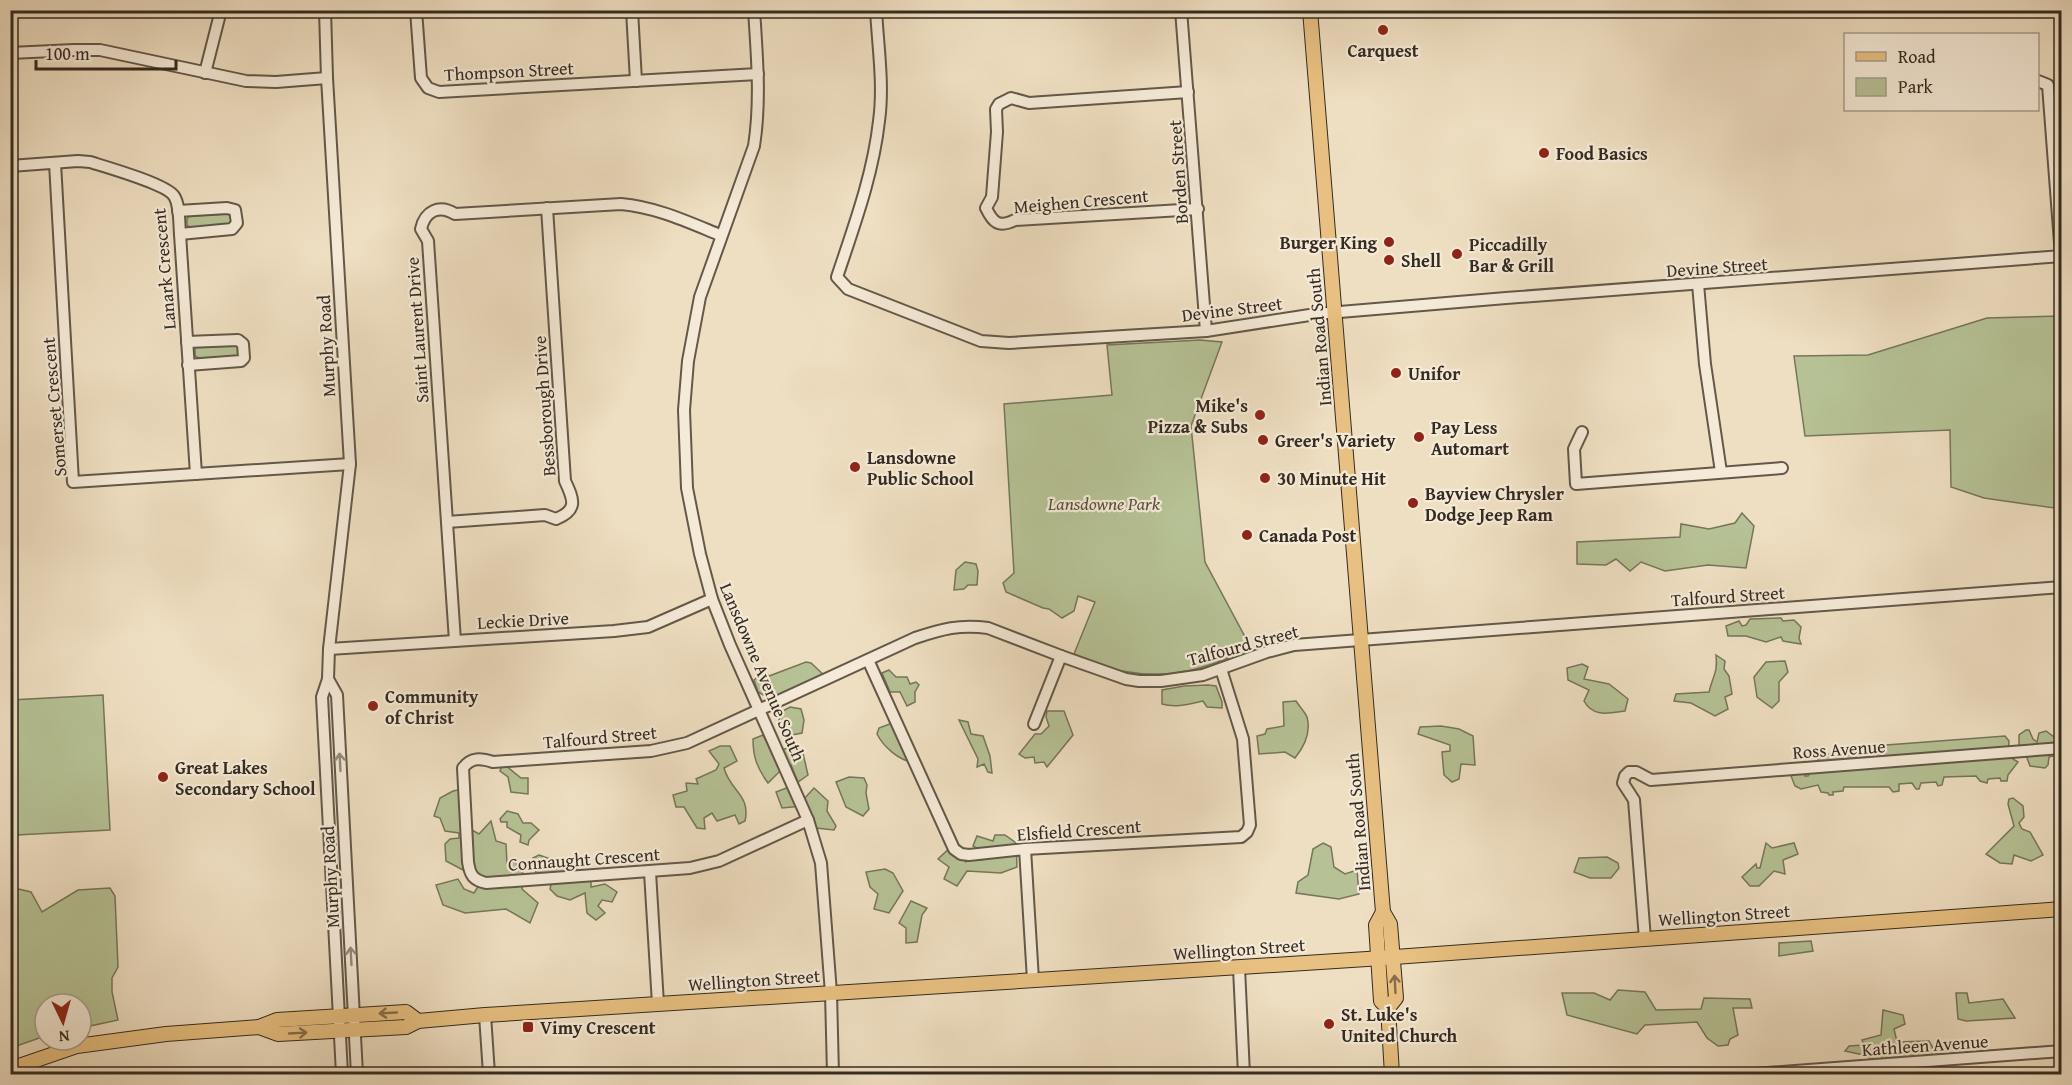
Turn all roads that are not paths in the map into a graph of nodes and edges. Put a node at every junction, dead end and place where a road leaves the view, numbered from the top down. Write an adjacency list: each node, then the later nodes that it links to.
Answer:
1 (221, 10): 10 (street)
2 (325, 10): 12 (street, Murphy Road)
3 (416, 10): 13 (street, Thompson Street)
4 (632, 10): 13 (street)
5 (754, 10): 11 (street, Lansdowne Avenue South)
6 (876, 10): 26 (street, Devine Street)
7 (1181, 10): 15 (street, Borden Street)
8 (1310, 10): 25 (main road, Indian Road South)
9 (10, 53): 10 (street)
10 (205, 73): 12 (street)
11 (758, 74): 13 (street, Thompson Street); 22 (street, Lansdowne Avenue South)
12 (327, 78): 30 (street, Murphy Road)
13 (636, 81)
14 (2039, 82): 23 (street)
15 (1188, 92): 19 (street, Borden Street); 19 (street, Meighen Crescent)
16 (55, 163): 17 (street, Lanark Crescent); 20 (street, Lanark Crescent); 33 (street, Somerset Crescent)
17 (10, 166)
18 (547, 208): 22 (street, Saint Laurent Drive); 34 (street, Bessborough Drive); 34 (street, Saint Laurent Drive)
19 (1198, 209): 26 (street, Borden Street)
20 (178, 211): 21 (street, Lanark Crescent); 21 (street)
21 (180, 234): 27 (street, Lanark Crescent)
22 (720, 235): 36 (street, Lansdowne Avenue South)
23 (2061, 256): 24 (street, Devine Street)
24 (1698, 284): 25 (street, Devine Street); 32 (street)
25 (1335, 313): 26 (street, Devine Street); 37 (main road, Indian Road South)
26 (1206, 332)
27 (187, 342): 28 (street, Lanark Crescent); 28 (street)
28 (188, 365): 33 (street, Lanark Crescent)
29 (1582, 432): 32 (street)
30 (350, 464): 33 (street, Somerset Crescent); 39 (street, Murphy Road)
31 (1782, 468): 32 (street)
32 (1721, 472)
33 (196, 474)
34 (447, 522): 38 (street, Saint Laurent Drive)
35 (2061, 587): 37 (street, Talfourd Street)
36 (712, 599): 38 (street, Leckie Drive); 44 (street, Lansdowne Avenue South)
37 (1360, 639): 42 (street, Talfourd Street); 52 (main road, Indian Road South)
38 (455, 641): 39 (street, Leckie Drive)
39 (329, 649): 43 (street, Murphy Road)
40 (1061, 656): 41 (street, Talfourd Street); 42 (street, Talfourd Street); 45 (street)
41 (868, 660): 44 (street, Talfourd Street); 49 (street, Elsfield Crescent)
42 (1221, 669): 49 (street, Elsfield Crescent)
43 (328, 679): 61 (street, Murphy Road, one-way to 43); 63 (street, Murphy Road)
44 (760, 710): 47 (street, Talfourd Street); 48 (street, Lansdowne Avenue South)
45 (1034, 724)
46 (2061, 748): 53 (street, Ross Avenue)
47 (467, 762): 50 (street, Connaught Crescent)
48 (808, 820): 50 (street, Connaught Crescent); 58 (street, Lansdowne Avenue South)
49 (1025, 849): 57 (street)
50 (650, 872): 59 (street)
51 (2061, 909): 53 (main road, Wellington Street)
52 (1383, 912): 54 (main road, Indian Road South); 55 (main road, Indian Road South)
53 (1646, 939): 54 (main road, Wellington Street)
54 (1393, 957): 55 (main road, Wellington Street); 60 (main road, Indian Road South, one-way to 54)
55 (1377, 958): 56 (main road, Wellington Street); 60 (main road, Indian Road South)
56 (1239, 968): 57 (main road, Wellington Street); 74 (street)
57 (1033, 980): 58 (main road, Wellington Street)
58 (831, 993): 59 (main road, Wellington Street); 73 (street, Lansdowne Avenue South)
59 (658, 1004): 62 (main road, Wellington Street)
60 (1388, 1008): 75 (main road)
61 (354, 1015): 63 (main road, Wellington Street); 64 (main road, Wellington Street, one-way to 61); 66 (street, Murphy Road)
62 (485, 1015): 64 (main road, Wellington Street); 72 (street)
63 (338, 1016): 65 (main road, Wellington Street); 67 (street, Murphy Road)
64 (418, 1021): 66 (main road, Wellington Street)
65 (259, 1027): 67 (main road, Wellington Street, one-way to 67); 69 (main road, Wellington Street)
66 (355, 1029): 67 (main road, Wellington Street); 71 (street, Murphy Road)
67 (339, 1030): 70 (street, Murphy Road)
68 (2061, 1052): 76 (street, Kathleen Avenue)
69 (10, 1069)
70 (342, 1074)
71 (357, 1074)
72 (489, 1074)
73 (833, 1074)
74 (1244, 1074)
75 (1392, 1074)
76 (1755, 1074)

